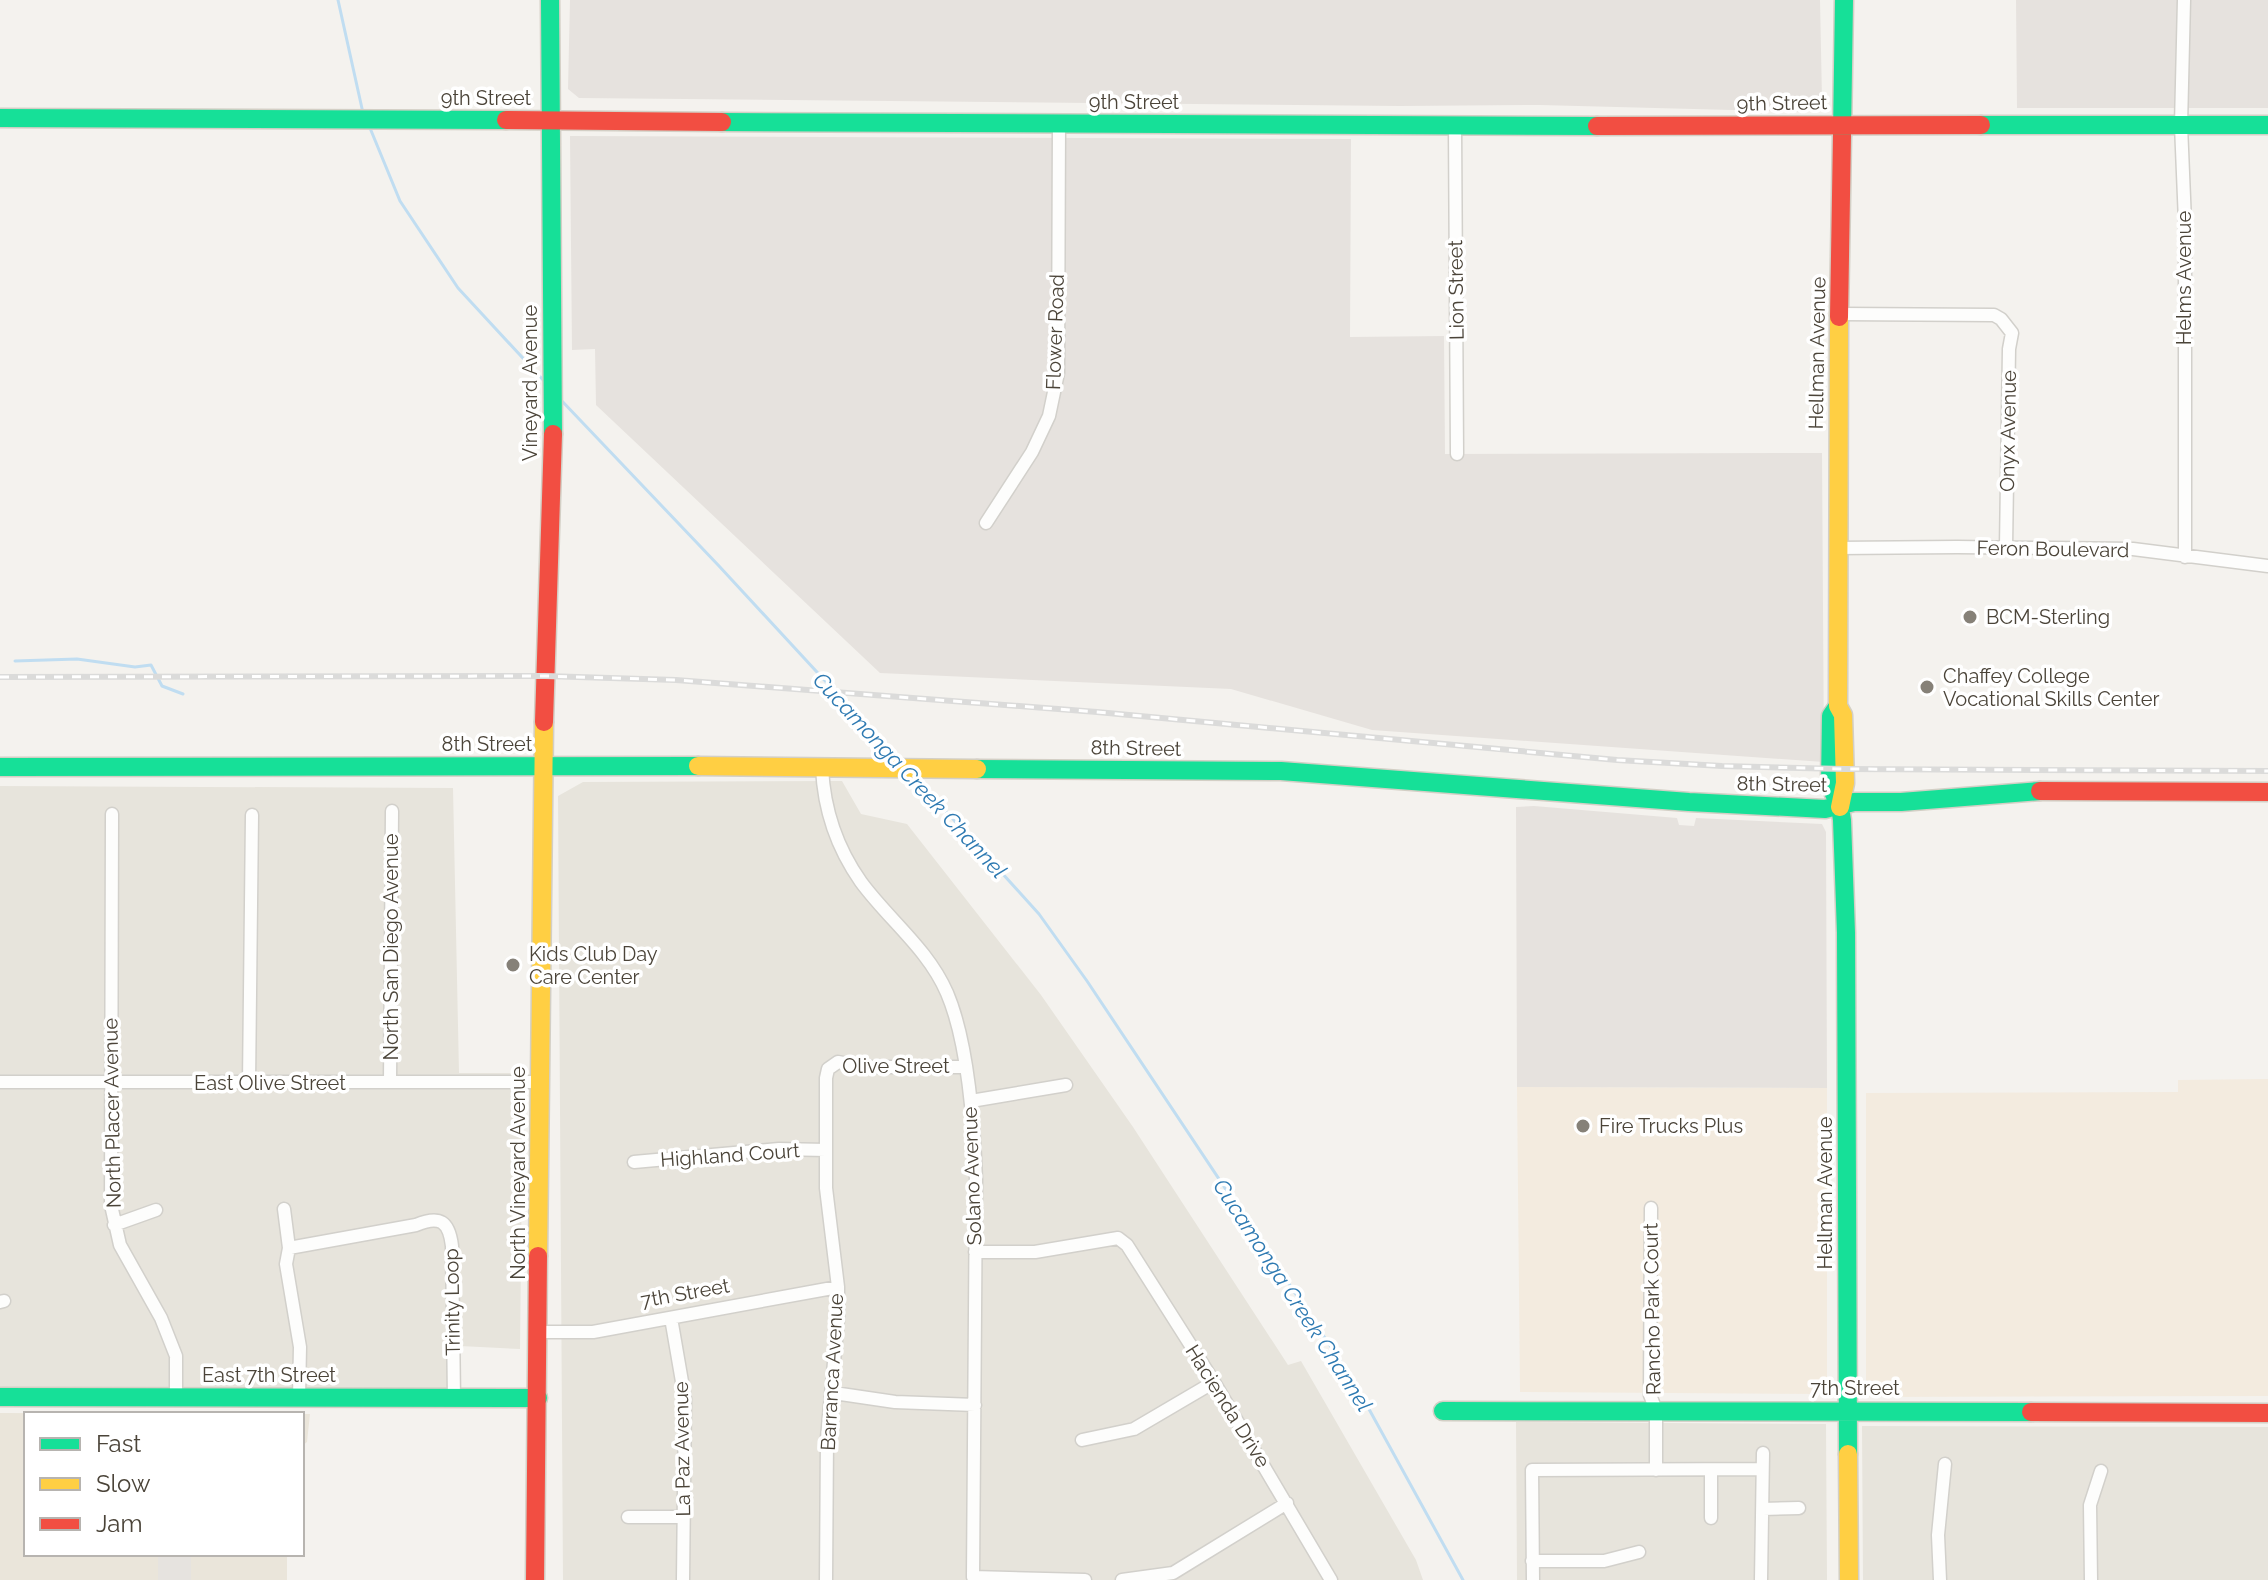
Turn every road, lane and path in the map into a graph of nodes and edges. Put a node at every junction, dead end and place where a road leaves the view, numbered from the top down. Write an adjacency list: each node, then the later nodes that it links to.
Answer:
1 (550, 0): 5 (street, Vineyard Avenue)
2 (1844, 0): 7 (street, Hellman Avenue)
3 (2184, 0): 9 (street, Helms Avenue)
4 (0, 118): 5 (street, 9th Street)
5 (550, 120): 6 (street, 9th Street); 18 (street, Vineyard Avenue)
6 (1059, 123): 8 (street, 9th Street); 13 (street, Flower Road)
7 (1841, 124): 8 (street, 9th Street); 9 (street, 9th Street); 11 (street, Hellman Avenue)
8 (1455, 125): 12 (street, Lion Street)
9 (2181, 125): 10 (street, 9th Street); 16 (street, Helms Avenue)
10 (2268, 125)
11 (1841, 314): 14 (street, Onyx Avenue); 15 (street, Hellman Avenue)
12 (1457, 454)
13 (986, 523)
14 (2006, 547): 15 (street, Feron Boulevard); 16 (street, Feron Boulevard)
15 (1837, 548): 22 (street, Hellman Avenue)
16 (2185, 557): 17 (street, Feron Boulevard)
17 (2268, 566)
18 (543, 765): 19 (street, 8th Street); 20 (street, 8th Street); 31 (street, North Vineyard Avenue)
19 (0, 767)
20 (822, 768): 22 (street, 8th Street); 26 (street, Solano Avenue)
21 (2268, 792): 22 (street, 8th Street)
22 (1840, 807): 55 (street, Hellman Avenue)
23 (392, 811): 30 (street, North San Diego Avenue)
24 (112, 814): 29 (street, North Placer Avenue)
25 (252, 815): 32 (street)
26 (965, 1067): 27 (street, Olive Street); 34 (street, Solano Avenue)
27 (828, 1069): 35 (street, Barranca Avenue)
28 (0, 1082): 29 (street, East Olive Street)
29 (110, 1082): 32 (street, East Olive Street); 40 (street, North Placer Avenue)
30 (390, 1082): 31 (street, East Olive Street); 32 (street, East Olive Street)
31 (541, 1082): 45 (street, North Vineyard Avenue)
32 (249, 1083)
33 (1066, 1085): 34 (street)
34 (971, 1101): 42 (street, Solano Avenue)
35 (826, 1150): 36 (street, Highland Court); 43 (street, Barranca Avenue)
36 (634, 1162)
37 (1651, 1208): 54 (street, Rancho Park Court)
38 (284, 1209): 41 (street)
39 (156, 1210): 40 (street)
40 (114, 1225): 49 (street, North Placer Avenue)
41 (289, 1248): 50 (street); 51 (street, Trinity Loop)
42 (975, 1252): 46 (street, Hacienda Drive); 53 (street, Solano Avenue)
43 (838, 1287): 44 (street, 7th Street); 47 (street, Barranca Avenue)
44 (671, 1318): 45 (street, 7th Street); 69 (street, La Paz Avenue)
45 (539, 1332): 52 (street, North Vineyard Avenue)
46 (1214, 1382): 58 (street); 65 (street, Hacienda Drive)
47 (834, 1393): 53 (street); 75 (street, Barranca Avenue)
48 (0, 1397): 49 (street, East 7th Street)
49 (176, 1397): 50 (street, East 7th Street)
50 (299, 1397): 51 (street, East 7th Street)
51 (454, 1398): 52 (street, East 7th Street)
52 (538, 1398): 73 (street, North Vineyard Avenue)
53 (975, 1405): 76 (street, Solano Avenue)
54 (1656, 1410): 55 (street, 7th Street); 56 (street, 7th Street); 62 (street, Rancho Park Court)
55 (1848, 1410): 57 (street, 7th Street); 81 (street, Hellman Avenue)
56 (1443, 1411)
57 (2268, 1413)
58 (1082, 1440)
59 (1763, 1453): 61 (street)
60 (1945, 1464): 82 (street)
61 (1762, 1469): 63 (street); 67 (street)
62 (1656, 1470): 63 (street); 72 (street)
63 (1711, 1470): 70 (street)
64 (2101, 1471): 83 (street)
65 (1287, 1503): 77 (street); 78 (street, Hacienda Drive)
66 (1799, 1508): 67 (street)
67 (1763, 1509): 80 (street)
68 (628, 1517): 69 (street)
69 (684, 1517): 74 (street, La Paz Avenue)
70 (1711, 1518)
71 (1639, 1552): 72 (street)
72 (1532, 1561): 79 (street)
73 (535, 1580)
74 (683, 1580)
75 (826, 1580)
76 (1085, 1580)
77 (1122, 1580)
78 (1331, 1580)
79 (1533, 1580)
80 (1761, 1580)
81 (1849, 1580)
82 (1940, 1580)
83 (2091, 1580)

